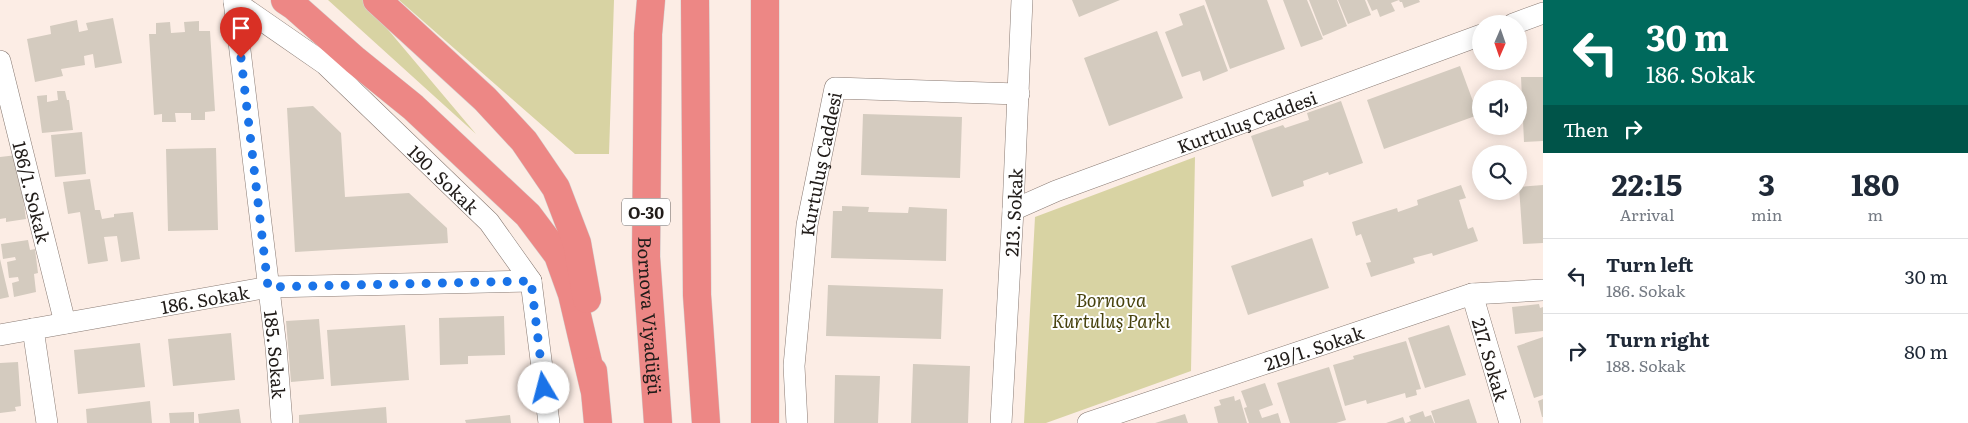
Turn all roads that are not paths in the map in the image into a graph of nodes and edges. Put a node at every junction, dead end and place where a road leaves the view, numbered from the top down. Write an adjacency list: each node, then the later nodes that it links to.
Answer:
1 (234, 0): 15 (street, 190. Sokak); 16 (street, 185. Sokak)
2 (285, 0): 22 (highway)
3 (377, 0): 22 (highway)
4 (651, 0): 27 (highway, Bornova Viyadüğü / O-30)
5 (695, 0): 28 (highway, O-30)
6 (766, 0): 29 (highway)
7 (1022, 0): 12 (street, 213. Sokak)
8 (1543, 13): 9 (street)
9 (1528, 18)
10 (1472, 39): 14 (street, Kurtuluş Caddesi)
11 (0, 61): 13 (street, 186/1. Sokak)
12 (1019, 94): 14 (street, 213. Sokak); 30 (street, Kurtuluş Caddesi)
13 (9, 133): 19 (street, 186/1. Sokak)
14 (1013, 210): 31 (street, 213. Sokak)
15 (531, 281): 16 (street, 186. Sokak); 25 (street, 190. Sokak)
16 (268, 287): 19 (street, 186. Sokak); 24 (street, 185. Sokak)
17 (1543, 290): 18 (street, 219/1. Sokak)
18 (1472, 294): 32 (street, 219/1. Sokak); 33 (street, 217. Sokak)
19 (65, 323): 20 (street, 186. Sokak)
20 (33, 329): 21 (street, 186. Sokak); 23 (street)
21 (0, 335)
22 (594, 388): 26 (highway)
23 (47, 423)
24 (282, 423)
25 (549, 423)
26 (598, 423)
27 (658, 423)
28 (706, 423)
29 (765, 423)
30 (797, 423)
31 (1001, 423)
32 (1088, 423)
33 (1510, 423)

